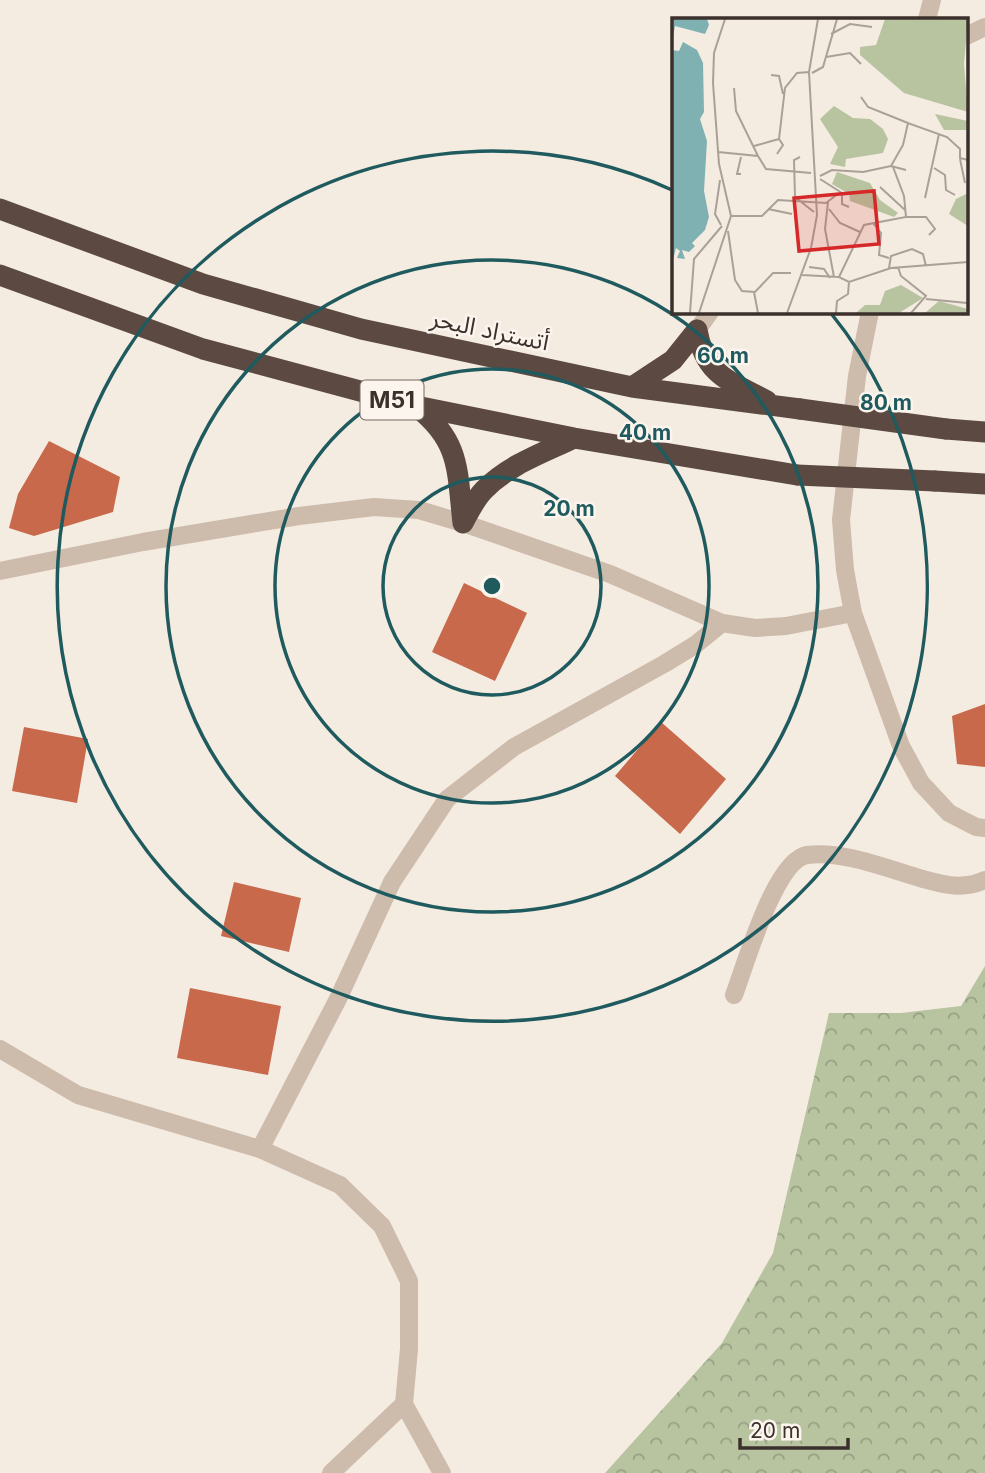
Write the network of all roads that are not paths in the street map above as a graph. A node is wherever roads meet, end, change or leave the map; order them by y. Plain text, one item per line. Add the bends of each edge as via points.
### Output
1 (932, 0) edge
2 (927, 18) edge
3 (985, 27) edge
4 (968, 35) edge
5 (0, 209) edge
6 (0, 275) edge
7 (709, 313) edge
8 (870, 313) edge
9 (697, 330) junction
10 (632, 387) junction
11 (416, 406) junction
12 (777, 406) junction
13 (985, 432) edge
14 (574, 438) junction
15 (985, 484) edge
16 (463, 523) junction
17 (0, 571) edge
18 (853, 614) junction
19 (722, 623) junction
20 (985, 828) edge
21 (985, 880) edge
22 (734, 995) dead end
23 (0, 1049) edge
24 (260, 1149) junction
25 (404, 1404) junction
26 (331, 1473) edge
27 (442, 1473) edge

1 - 2 street
3 - 4 street
5 - 10 highway, أتستراد البحر via 202,284 348,325
6 - 11 highway, M51 via 203,349
7 - 9 street
8 - 18 street via 857,376 841,520
9 - 10 highway via 673,360
9 - 12 highway via 706,361 718,374
10 - 12 highway, أتستراد البحر
11 - 14 highway, M51
11 - 16 highway via 437,423 447,439 456,463
12 - 13 highway, أتستراد البحر, bridge
14 - 15 highway, M51, bridge via 797,475
14 - 16 highway via 499,477 482,492
16 - 17 street via 419,510 374,507 143,542
16 - 19 street via 610,574
18 - 19 street via 786,626
18 - 20 street via 901,746 922,783 948,813
19 - 24 street via 664,664 514,747 447,799 392,882
21 - 22 street via 952,887 835,855 804,855 773,889
23 - 24 street via 78,1095
24 - 25 street via 340,1185 382,1226 410,1281
25 - 26 street
25 - 27 street

